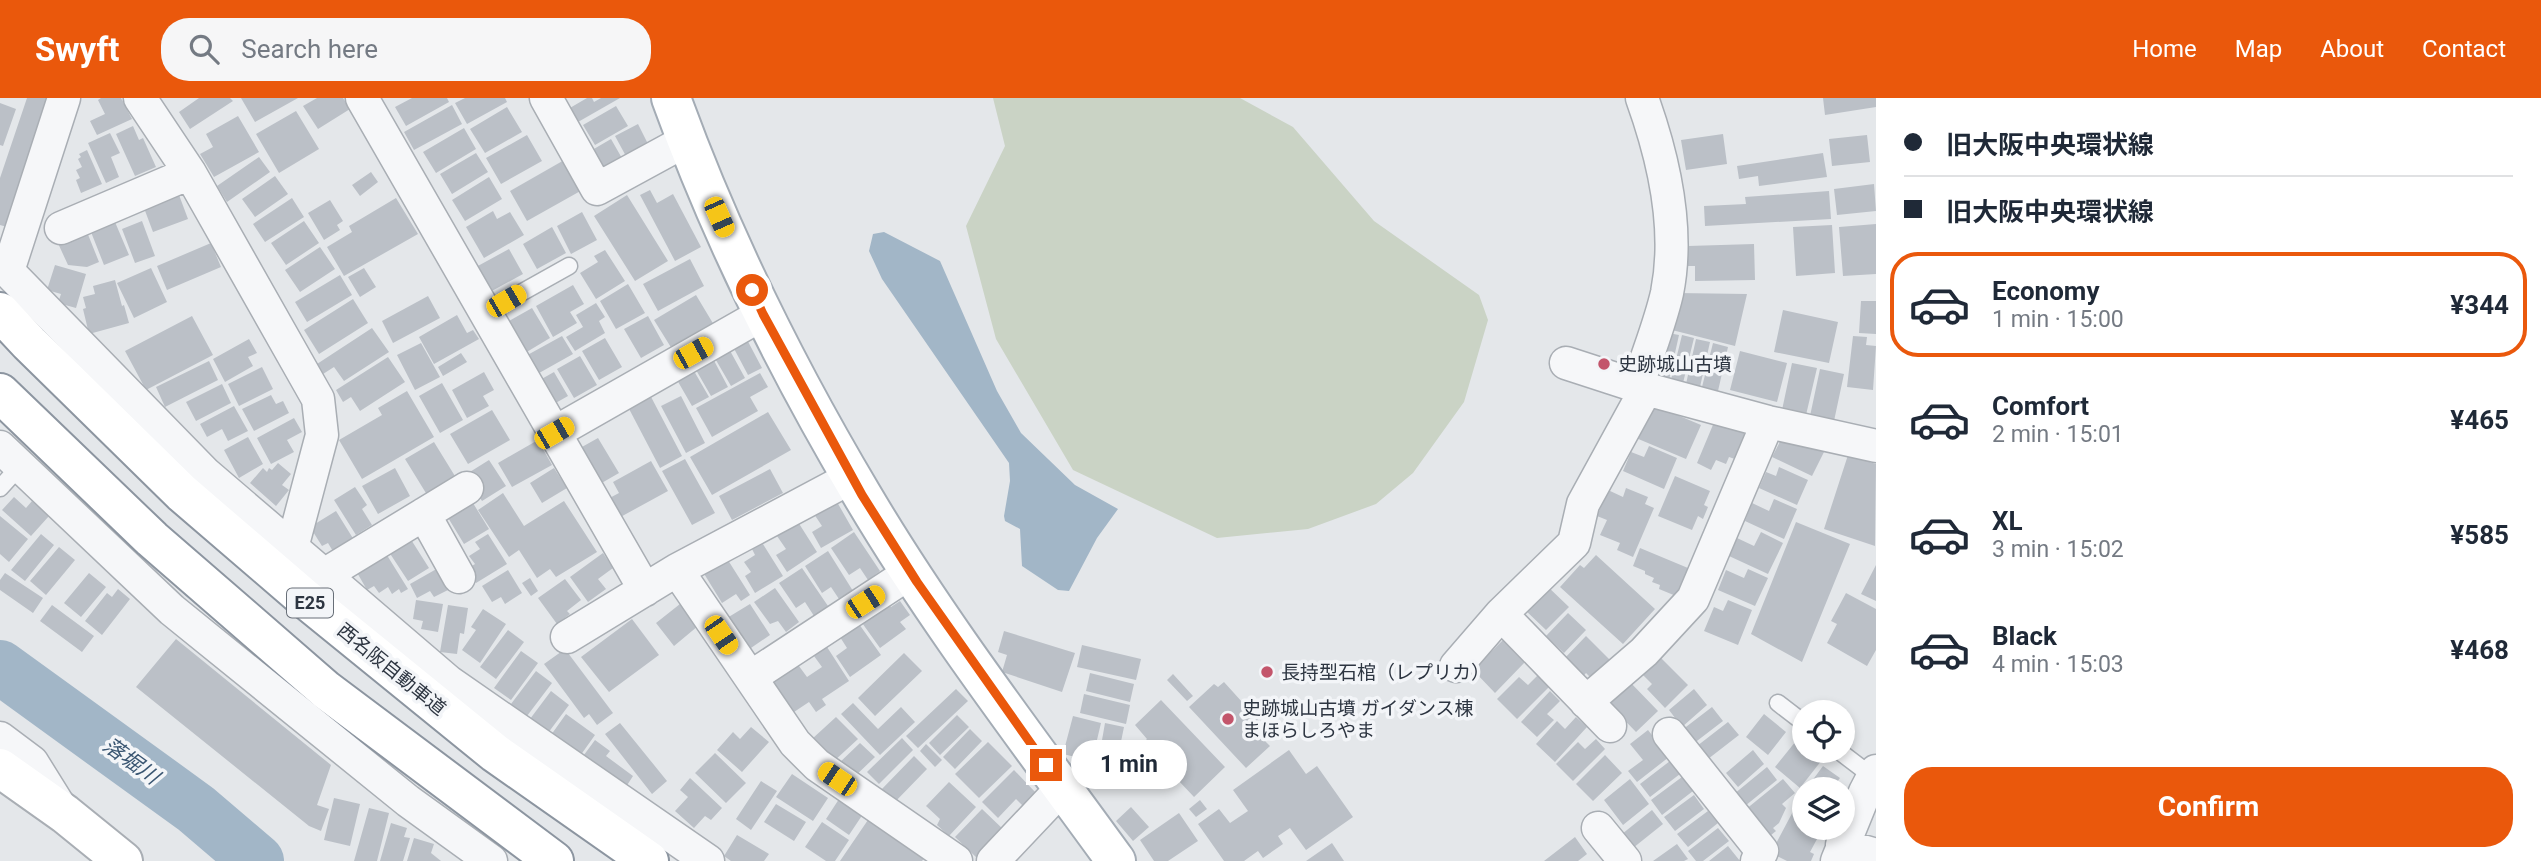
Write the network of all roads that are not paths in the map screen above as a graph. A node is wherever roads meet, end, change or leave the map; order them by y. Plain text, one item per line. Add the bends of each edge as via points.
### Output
1 (64, 98) edge
2 (140, 98) edge
3 (362, 98) edge
4 (546, 98) edge
5 (671, 98) edge
6 (1642, 98) edge
7 (687, 140) junction
8 (190, 173) junction
9 (61, 228) dead end
10 (569, 266) dead end
11 (4, 267) edge
12 (0, 312) edge
13 (485, 313) junction
14 (763, 314) junction
15 (1566, 363) dead end
16 (1642, 387) junction
17 (0, 393) edge
18 (1768, 422) junction
19 (554, 433) junction
20 (1876, 446) edge
21 (7, 467) edge
22 (852, 477) junction
23 (467, 488) dead end
24 (424, 514) junction
25 (292, 548) junction
26 (677, 570) junction
27 (911, 572) junction
28 (324, 575) junction
29 (459, 577) dead end
30 (645, 590) junction
31 (1501, 614) junction
32 (567, 637) dead end
33 (1456, 666) dead end
34 (751, 677) junction
35 (1586, 702) junction
36 (1778, 703) dead end
37 (1792, 714) edge
38 (1609, 726) dead end
39 (1669, 734) dead end
40 (0, 738) edge
41 (1855, 762) edge
42 (0, 768) edge
43 (1874, 774) edge
44 (1063, 787) junction
45 (65, 814) junction
46 (1598, 828) dead end
47 (1839, 853) edge
48 (1876, 855) edge
49 (123, 861) edge
50 (491, 861) edge
51 (554, 861) edge
52 (649, 861) edge
53 (708, 861) edge
54 (956, 861) edge
55 (993, 861) edge
56 (1116, 861) edge
57 (1625, 861) edge
58 (1757, 861) edge

1 - 11 street
2 - 8 street
3 - 13 street
4 - 7 street via 597,189
5 - 7 main road
6 - 16 street via 1666,184 1672,240 1667,293
7 - 14 main road
8 - 9 street
8 - 25 street via 318,399 322,435
10 - 13 lane
11 - 25 street via 205,474
12 - 52 main road, 西名阪自動車道 / E25 via 182,494 303,597 495,753
13 - 19 street
14 - 19 street
14 - 22 main road
15 - 16 street
16 - 18 street
16 - 31 street via 1583,504 1574,542
17 - 51 main road via 152,539 326,691
18 - 20 street
18 - 35 street via 1693,599 1644,652
19 - 30 street
21 - 50 street via 172,610 408,801
22 - 26 street
22 - 27 main road
23 - 24 street
24 - 28 street
24 - 29 street
25 - 28 street
26 - 30 street
26 - 34 street
27 - 34 street
27 - 44 main road
28 - 53 street via 449,682
30 - 32 street
31 - 33 street
31 - 35 street
34 - 54 street via 795,743 817,765
35 - 38 street
36 - 37 lane
39 - 58 street via 1762,851
40 - 45 street via 32,762
41 - 43 lane
42 - 45 main road
43 - 47 street
44 - 55 street
44 - 56 main road
45 - 49 main road
46 - 57 street
47 - 48 street

